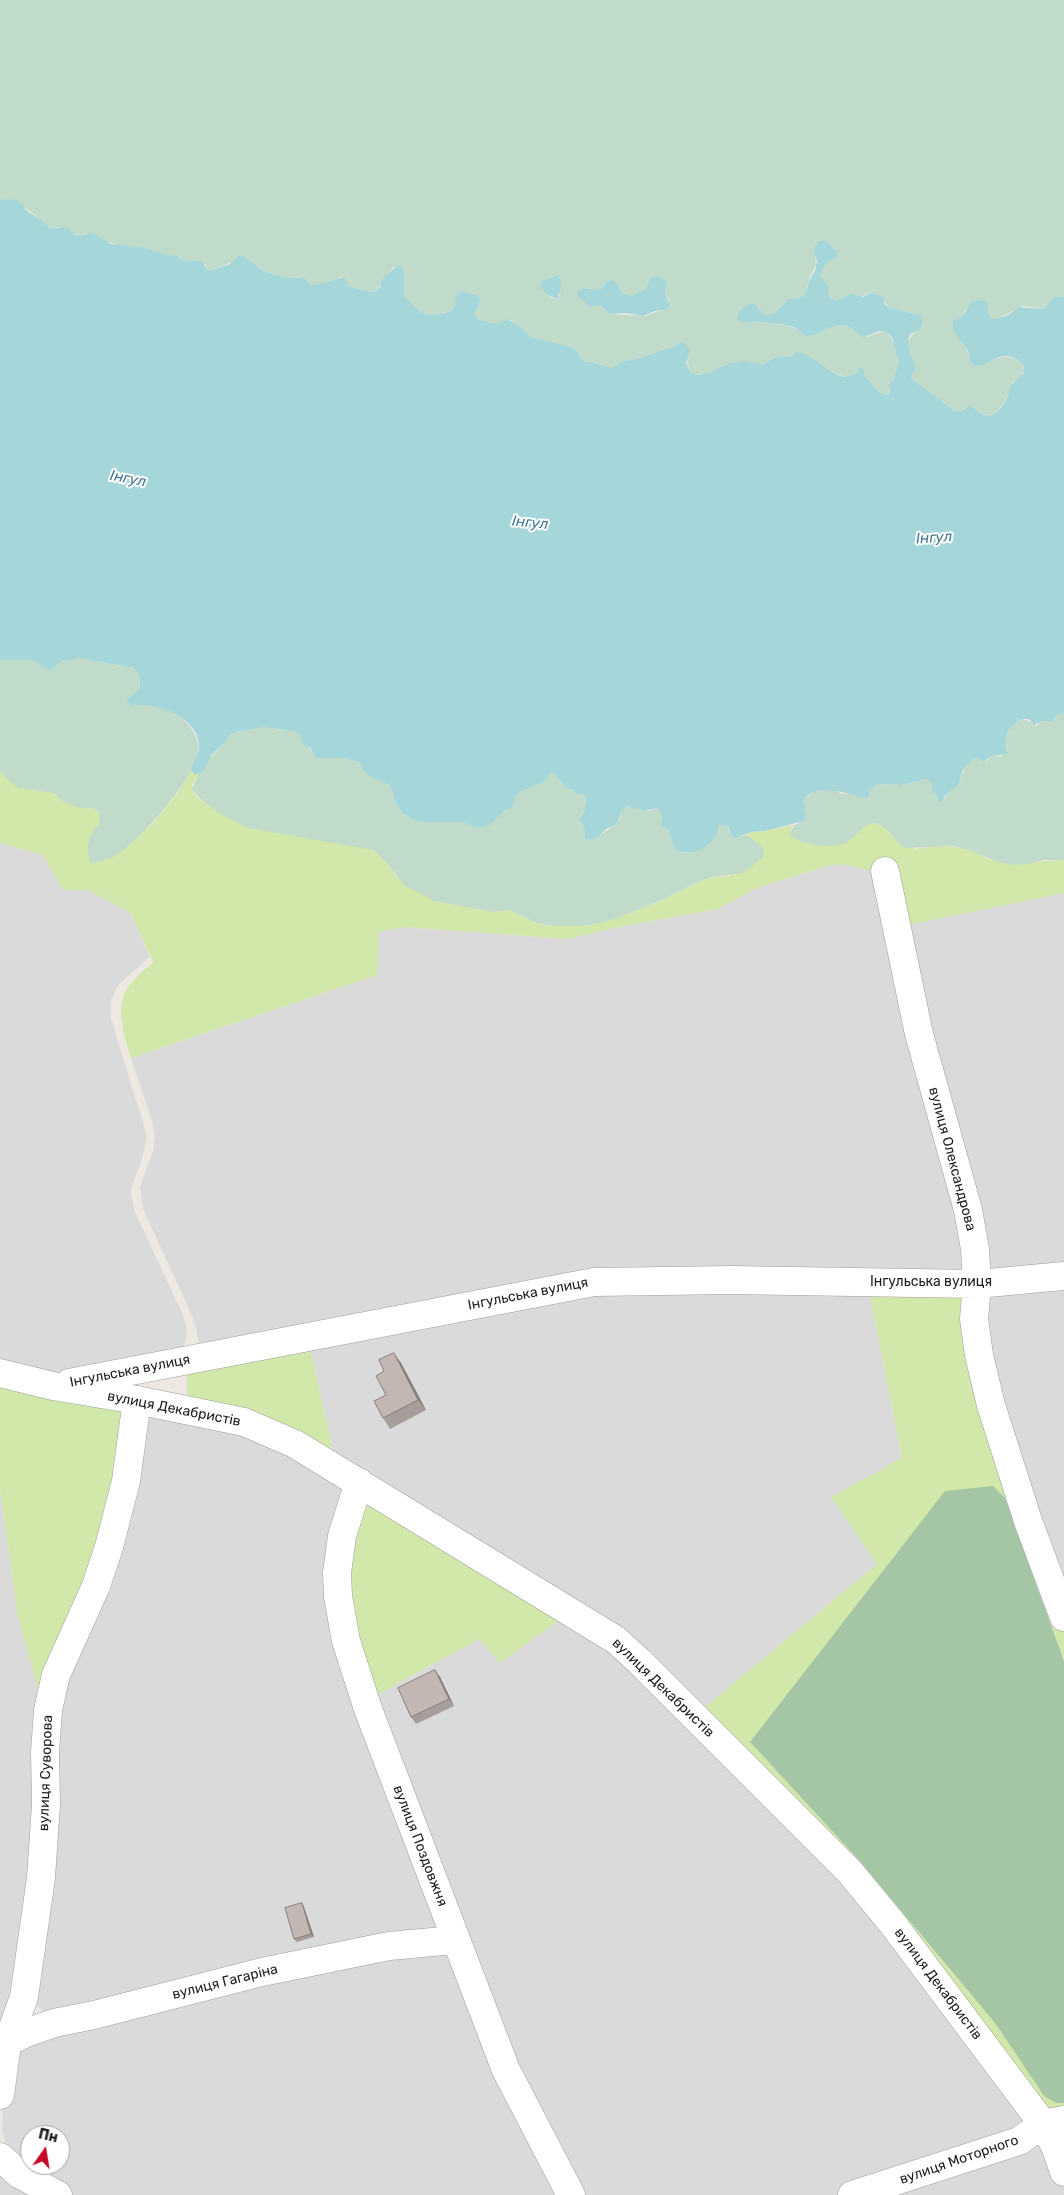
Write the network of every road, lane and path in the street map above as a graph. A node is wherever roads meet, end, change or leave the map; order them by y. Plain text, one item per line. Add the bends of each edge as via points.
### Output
1 (885, 871) dead end
2 (1064, 1276) edge
3 (977, 1284) junction
4 (0, 1373) edge
5 (53, 1386) junction
6 (137, 1400) junction
7 (359, 1482) junction
8 (1064, 1617) edge
9 (455, 1940) junction
10 (3, 2045) edge
11 (0, 2095) edge
12 (1054, 2122) edge
13 (0, 2156) edge
14 (1064, 2172) edge
15 (58, 2195) edge
16 (571, 2195) edge
17 (852, 2195) edge

1 - 3 street, вулиця Олександрова via 919,1034 968,1210
2 - 3 street, Інгульська вулиця
3 - 5 street, Інгульська вулиця via 730,1280 594,1282
3 - 8 street, вулиця Олександрова via 974,1320 991,1405 1028,1521
4 - 5 street, Інгульська вулиця
5 - 6 street, вулиця Декабристів
6 - 7 street, вулиця Декабристів via 244,1422 295,1444
6 - 10 street, вулиця Суворова via 126,1481 109,1547 96,1586 56,1675 48,1710 41,1878 24,1997 17,2020
7 - 9 street, вулиця Поздовжня via 342,1536 337,1573 346,1641 368,1709
7 - 12 street, вулиця Декабристів via 616,1640 640,1662 850,1872
9 - 10 street, вулиця Гагаріна via 389,1946 262,1972 54,2023
9 - 16 street, вулиця Поздовжня via 506,2070
10 - 11 street, вулиця Суворова
12 - 14 street, вулиця Декабристів via 1055,2146
12 - 17 street, вулиця Моторного via 1019,2141
13 - 15 street via 19,2174

